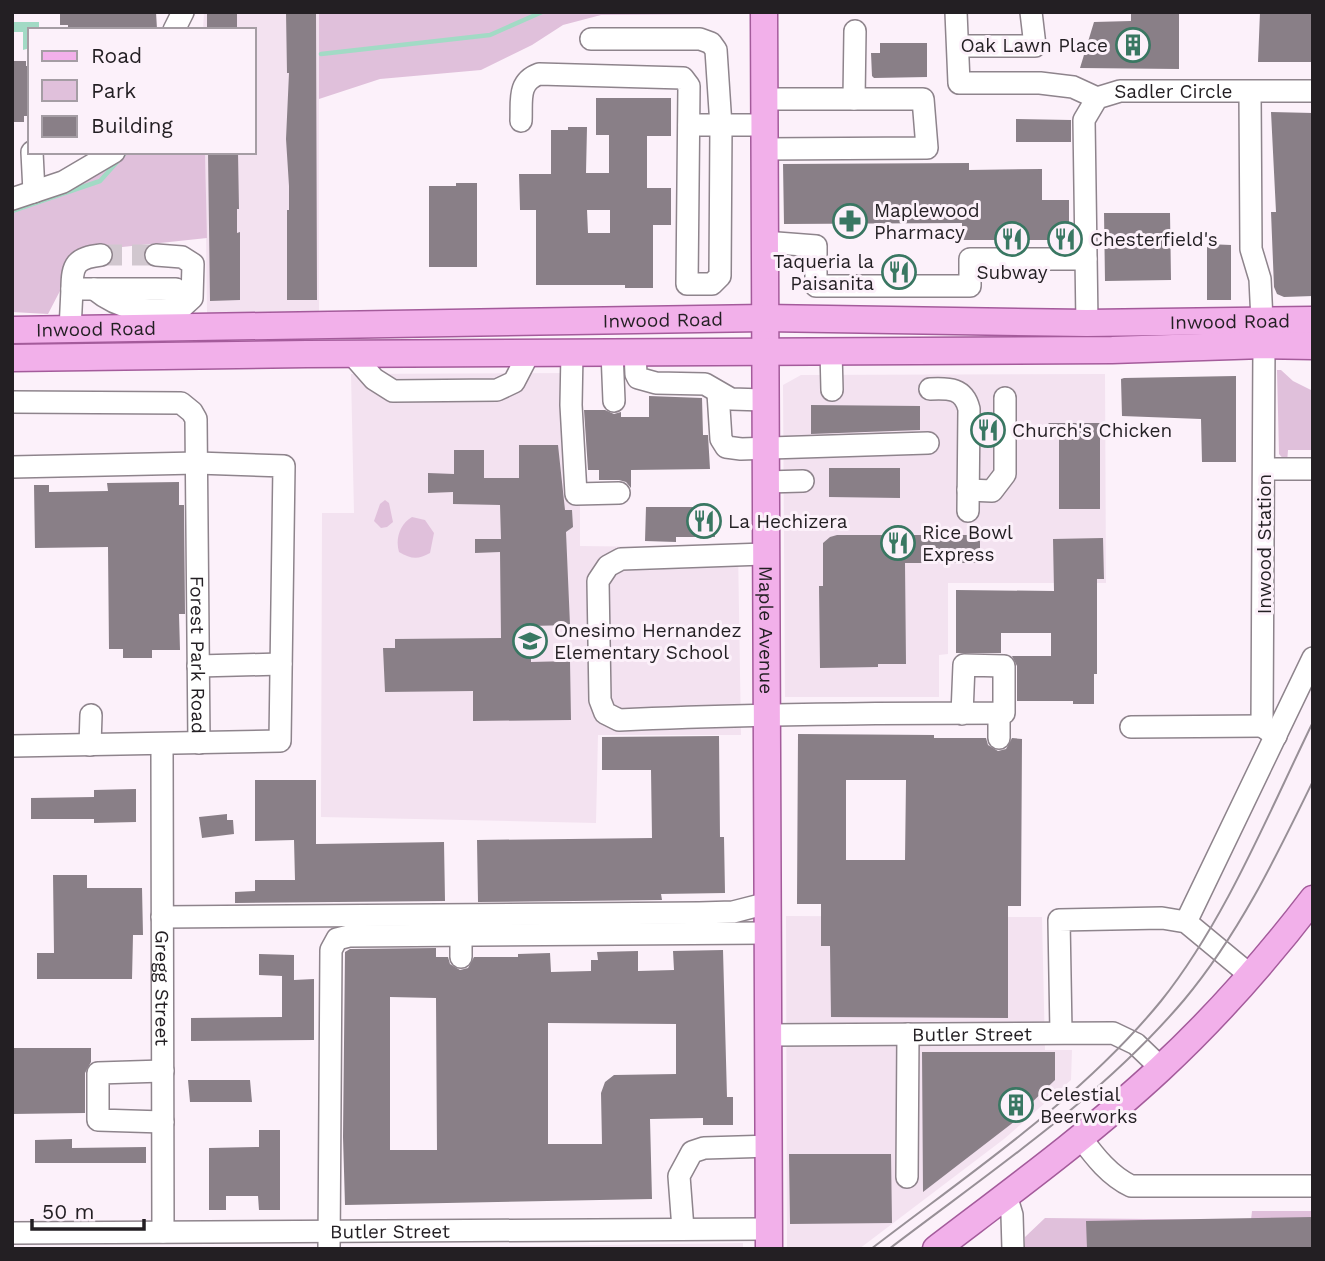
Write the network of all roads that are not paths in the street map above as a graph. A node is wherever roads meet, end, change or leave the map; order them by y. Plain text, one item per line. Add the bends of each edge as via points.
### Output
1 (183, 12) edge
2 (764, 12) edge
3 (956, 12) edge
4 (1031, 12) edge
5 (175, 28) edge
6 (855, 31) dead end
7 (591, 39) dead end
8 (958, 46) junction
9 (1035, 46) junction
10 (1040, 83) junction
11 (1313, 91) edge
12 (1250, 93) junction
13 (1097, 98) junction
14 (764, 99) junction
15 (854, 99) junction
16 (521, 121) dead end
17 (689, 125) junction
18 (720, 125) junction
19 (764, 137) junction
20 (31, 154) edge
21 (111, 154) edge
22 (34, 192) junction
23 (12, 199) edge
24 (764, 242) junction
25 (101, 255) tunnel mouth
26 (156, 255) tunnel mouth
27 (1086, 260) junction
28 (687, 284) junction
29 (927, 287) junction
30 (72, 289) junction
31 (94, 289) junction
32 (176, 289) dead end
33 (765, 318) junction
34 (677, 319) junction
35 (929, 320) junction
36 (1313, 320) edge
37 (584, 322) junction
38 (1087, 323) junction
39 (307, 327) junction
40 (12, 330) edge
41 (70, 330) junction
42 (1263, 333) junction
43 (1313, 346) edge
44 (1088, 350) junction
45 (831, 351) junction
46 (931, 351) junction
47 (624, 352) junction
48 (673, 352) junction
49 (764, 352) junction
50 (529, 353) junction
51 (572, 353) junction
52 (307, 354) junction
53 (352, 354) junction
54 (12, 358) edge
55 (676, 383) junction
56 (930, 388) dead end
57 (832, 390) dead end
58 (718, 393) junction
59 (1005, 398) dead end
60 (765, 400) junction
61 (614, 401) dead end
62 (12, 402) edge
63 (928, 443) dead end
64 (765, 447) junction
65 (197, 463) junction
66 (12, 467) edge
67 (1265, 469) junction
68 (1313, 469) edge
69 (803, 481) dead end
70 (766, 482) junction
71 (619, 493) dead end
72 (767, 554) junction
73 (1313, 658) edge
74 (281, 664) junction
75 (198, 666) junction
76 (999, 713) junction
77 (768, 714) junction
78 (962, 714) junction
79 (91, 715) dead end
80 (1131, 727) dead end
81 (1269, 731) junction
82 (999, 738) dead end
83 (199, 743) junction
84 (90, 745) junction
85 (162, 745) junction
86 (12, 746) edge
87 (1313, 898) edge
88 (768, 903) junction
89 (162, 917) junction
90 (1186, 922) junction
91 (768, 933) junction
92 (461, 935) junction
93 (461, 957) dead end
94 (1250, 975) junction
95 (1061, 1032) junction
96 (908, 1034) junction
97 (769, 1035) junction
98 (1161, 1068) junction
99 (163, 1071) junction
100 (163, 1122) junction
101 (1081, 1138) junction
102 (769, 1146) junction
103 (907, 1177) dead end
104 (1313, 1186) edge
105 (1006, 1195) junction
106 (683, 1229) junction
107 (163, 1232) junction
108 (12, 1233) edge
109 (769, 1239) edge
110 (300, 1240) edge
111 (329, 1240) edge
112 (409, 1240) edge
113 (92, 1241) edge
114 (936, 1249) edge
115 (1013, 1249) edge

1 - 5 street
2 - 14 main road, Maple Avenue
3 - 8 street
4 - 9 street
6 - 15 street
7 - 18 street via 700,39 711,43 716,50
8 - 9 street
8 - 10 street via 959,83
9 - 10 street
10 - 13 street via 1073,86
11 - 12 street, Sadler Circle
12 - 13 street, Sadler Circle via 1119,91
12 - 42 street, Inwood Station via 1251,249 1260,279
13 - 27 street, Sadler Circle via 1084,120
14 - 15 street
14 - 19 main road, Maple Avenue
15 - 19 street via 923,99 926,148
16 - 17 street via 522,86 529,78 539,74 596,75 684,78 689,86
17 - 18 street
17 - 28 street
18 - 19 street
18 - 28 street via 720,276 712,284
19 - 24 main road, Maple Avenue
20 - 22 street
21 - 22 street via 63,182
22 - 23 street
24 - 29 street via 816,246 816,286
24 - 33 main road, Maple Avenue
25 - 30 street via 81,259 75,266
26 - 31 street via 182,257 193,264 192,298 180,309 120,307
27 - 29 street via 970,259 970,286
27 - 38 street, Sadler Circle
28 - 34 street
29 - 35 street
30 - 31 street
30 - 41 street
31 - 32 street
33 - 34 main road, Inwood Road
33 - 35 main road, Inwood Road
33 - 49 main road, Maple Avenue
34 - 37 main road, Inwood Road
35 - 38 main road, Inwood Road
35 - 46 main road
36 - 42 main road, Inwood Road
37 - 39 main road, Inwood Road
37 - 51 main road
38 - 42 main road, Inwood Road
38 - 44 main road
39 - 41 main road, Inwood Road
39 - 52 main road
40 - 41 main road, Inwood Road
42 - 43 main road, Inwood Road
42 - 44 main road, Inwood Road
42 - 67 street, Inwood Station
44 - 46 main road, Inwood Road
45 - 46 main road, Inwood Road
45 - 49 main road, Inwood Road
45 - 57 street
47 - 48 main road, Inwood Road
47 - 51 main road, Inwood Road
47 - 55 street via 635,365 638,378
47 - 61 street
48 - 49 main road, Inwood Road
48 - 55 street
49 - 60 main road, Maple Avenue
50 - 51 main road, Inwood Road
50 - 53 main road, Inwood Road
50 - 53 street via 514,382 497,390 393,391 374,379
51 - 71 street via 576,494
52 - 53 main road, Inwood Road
52 - 54 main road, Inwood Road
55 - 58 street via 705,384
56 - 59 street via 952,388 967,402 968,501 992,491 1006,474
58 - 60 street via 731,399
58 - 64 street via 723,444 741,449
60 - 64 main road, Maple Avenue
62 - 65 street, Forest Park Road via 181,403 196,419
63 - 64 street
64 - 70 main road, Maple Avenue
65 - 66 street
65 - 74 street via 284,467
65 - 75 street, Forest Park Road
67 - 68 street
67 - 81 street, Inwood Station
69 - 70 street
70 - 72 main road, Maple Avenue
72 - 77 main road, Maple Avenue
72 - 77 street via 621,559 608,566 598,582 600,700 605,713 619,720
73 - 81 street
74 - 75 street
74 - 83 street via 280,741
75 - 83 street, Forest Park Road
76 - 78 street
76 - 78 street via 1004,713 1004,666 964,665
76 - 82 street
77 - 78 street
77 - 88 main road, Maple Avenue
79 - 84 street
80 - 81 street
81 - 90 street
83 - 85 street, Forest Park Road
84 - 85 street, Forest Park Road
84 - 86 street, Forest Park Road
85 - 89 street, Gregg Street
87 - 94 main road
88 - 89 street via 733,912
88 - 91 main road, Maple Avenue
89 - 99 street, Gregg Street
90 - 94 street
90 - 95 street via 1163,918 1059,920
91 - 92 street
91 - 97 main road, Maple Avenue
92 - 93 street
92 - 111 street via 349,936 337,939 331,950
94 - 98 main road
95 - 96 street, Butler Street
95 - 98 street, Butler Street via 1112,1033 1136,1044
96 - 97 street, Butler Street
96 - 103 street
97 - 102 main road, Maple Avenue
98 - 101 main road
99 - 100 street, Gregg Street
99 - 100 street via 98,1073 98,1120
100 - 107 street, Gregg Street
101 - 104 street via 1119,1180 1132,1186
101 - 105 main road
102 - 106 street via 704,1147 692,1152 679,1176
102 - 109 main road, Maple Avenue
105 - 114 main road
105 - 115 street
106 - 109 street, Butler Street
106 - 112 street, Butler Street
107 - 110 street, Butler Street
107 - 113 street, Butler Street
108 - 113 street, Butler Street
110 - 111 street, Butler Street
111 - 112 street, Butler Street

